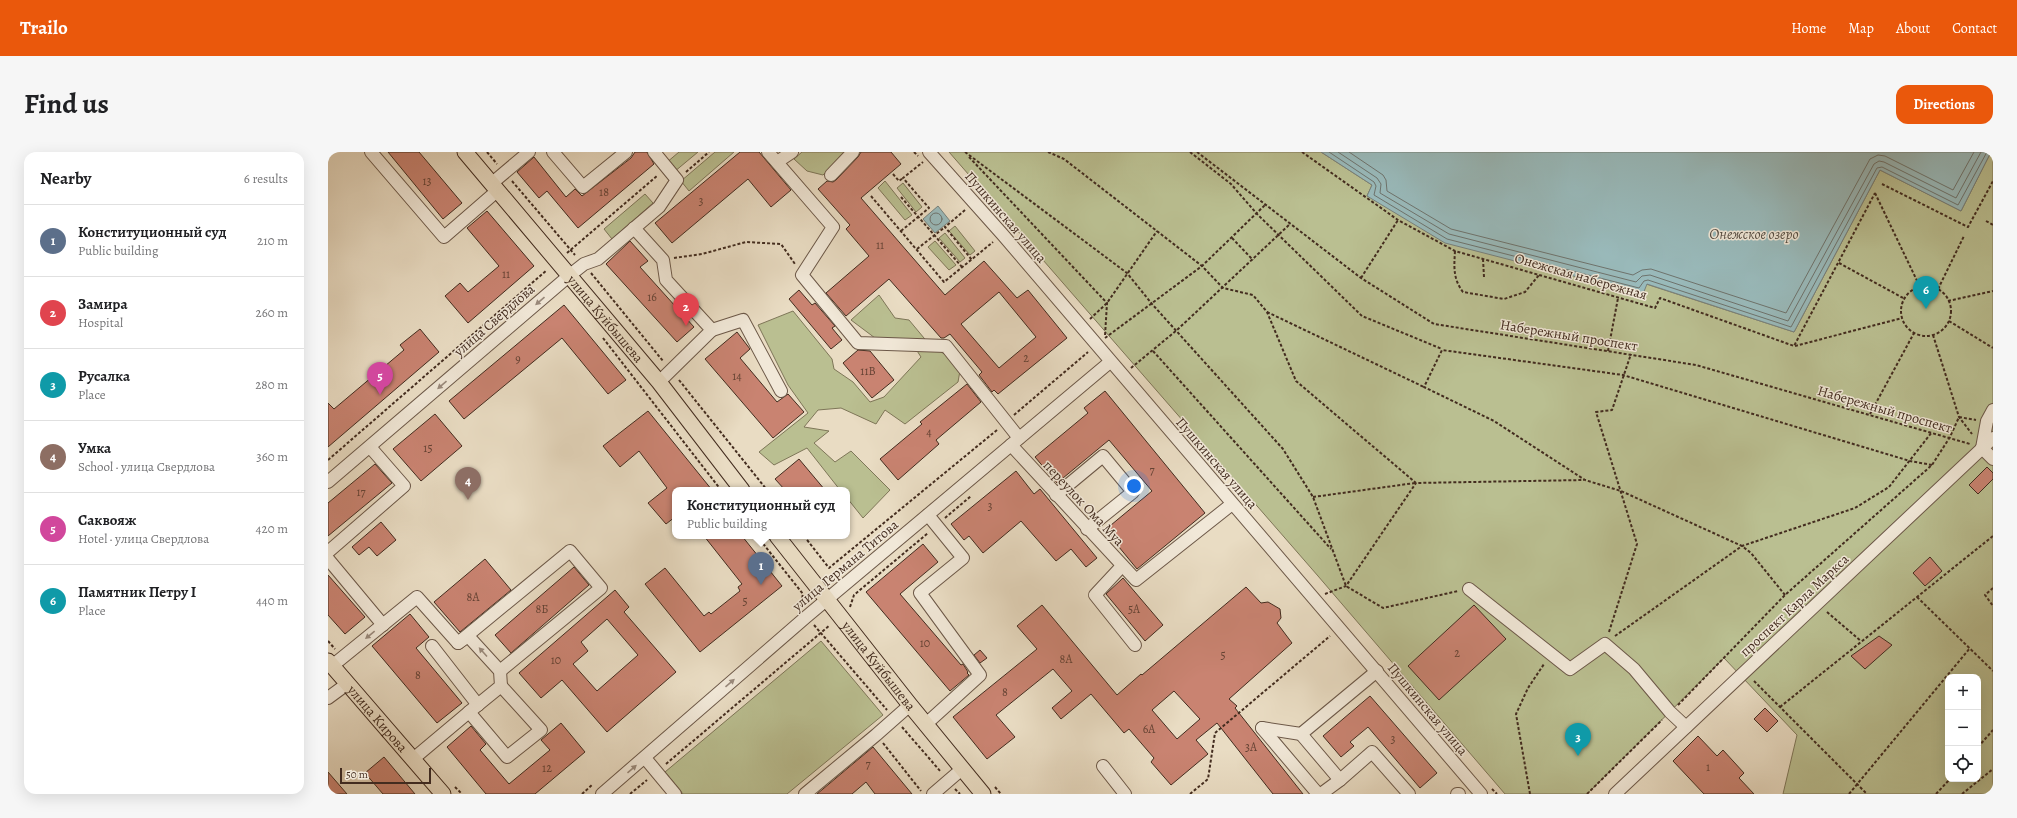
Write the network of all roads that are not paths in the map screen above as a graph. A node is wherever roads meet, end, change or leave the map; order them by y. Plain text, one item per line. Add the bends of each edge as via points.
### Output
1 (371, 152) edge
2 (465, 152) edge
3 (529, 152) edge
4 (554, 152) edge
5 (626, 152) edge
6 (654, 152) edge
7 (768, 152) edge
8 (792, 152) edge
9 (853, 152) edge
10 (930, 154) edge
11 (776, 162) junction
12 (830, 175) dead end
13 (494, 187) junction
14 (634, 228) junction
15 (570, 275) junction
16 (712, 330) junction
17 (1110, 362) junction
18 (658, 382) junction
19 (781, 391) dead end
20 (1993, 410) edge
21 (1993, 438) edge
22 (1015, 442) junction
23 (370, 447) junction
24 (1982, 448) junction
25 (1993, 459) edge
26 (328, 482) edge
27 (740, 487) edge
28 (1056, 495) junction
29 (1232, 504) junction
30 (928, 515) junction
31 (1087, 529) junction
32 (779, 539) edge
33 (328, 552) edge
34 (328, 560) edge
35 (1122, 566) junction
36 (1469, 589) road end
37 (827, 600) junction
38 (383, 625) junction
39 (468, 636) junction
40 (1135, 645) dead end
41 (432, 646) dead end
42 (330, 664) edge
43 (500, 671) junction
44 (1377, 671) junction
45 (347, 684) junction
46 (500, 686) junction
47 (328, 698) edge
48 (910, 705) junction
49 (474, 708) junction
50 (926, 724) junction
51 (1686, 727) junction
52 (1301, 734) junction
53 (645, 758) junction
54 (413, 759) junction
55 (1103, 766) dead end
56 (962, 769) junction
57 (1340, 780) junction
58 (1478, 793) edge
59 (443, 794) edge
60 (602, 794) edge
61 (675, 794) edge
62 (805, 794) edge
63 (933, 794) edge
64 (983, 794) edge
65 (1125, 794) edge
66 (1318, 794) edge
67 (1321, 794) edge
68 (1409, 794) edge
69 (1615, 794) edge

1 - 13 street via 444,237
2 - 13 main road, улица Куйбышева
3 - 13 street via 504,172
4 - 5 street via 583,187
6 - 14 street, улица Свердлова via 677,180 659,207
7 - 11 street
8 - 11 street
9 - 12 street
10 - 17 street, Пушкинская улица
11 - 22 street, переулок Ома Муа via 833,227 802,275 858,343 946,346
13 - 15 main road, улица Куйбышева
14 - 15 street, улица Свердлова via 598,259 584,264
14 - 16 street via 663,260 666,280
15 - 18 main road, улица Куйбышева
15 -> 23 street, улица Свердлова
16 - 18 street
16 - 19 street via 743,320
17 - 22 street, улица Германа Титова
17 - 29 street, Пушкинская улица
18 - 27 main road, улица Куйбышева
20 - 24 street via 1986,422
21 - 24 street, проспект Карла Маркса
22 - 28 street, переулок Ома Муа
22 - 30 street, улица Германа Титова
23 - 26 street, улица Свердлова
23 - 33 street via 404,486
24 - 25 street
24 - 51 street, проспект Карла Маркса
28 - 31 street, переулок Ома Муа
28 - 31 street via 1103,456 1133,492
29 - 35 street, переулок Ома Муа via 1136,580
29 - 44 street, Пушкинская улица
30 - 37 street, улица Германа Титова
30 - 50 street via 963,558 920,594 980,675
31 - 35 street, переулок Ома Муа
32 - 37 main road, улица Куйбышева
34 - 38 street
35 - 40 street via 1095,595
36 - 51 street via 1570,669 1605,644 1634,669
37 - 48 main road, улица Куйбышева
53 -> 37 street, улица Германа Титова
38 - 39 street via 417,597 458,643
38 -> 42 street
43 -> 39 street
39 - 43 street via 570,551 601,588
41 - 49 street
42 - 45 main road, улица Кирова
43 - 46 street
44 - 52 street
44 - 58 street, Пушкинская улица
45 - 47 street
45 - 54 main road, улица Кирова
46 - 49 street
46 - 49 street via 541,730 507,758
48 - 50 main road, улица Куйбышева
48 - 62 street
49 - 54 street
50 - 56 main road, улица Куйбышева
51 - 69 street, проспект Карла Маркса
52 - 57 street
52 - 66 street via 1262,728
60 -> 53 street, улица Германа Титова
53 - 61 street
54 - 59 main road, улица Кирова
55 - 65 street
56 - 63 street
56 - 64 main road, улица Куйбышева
57 - 67 street
57 - 68 street via 1372,752

